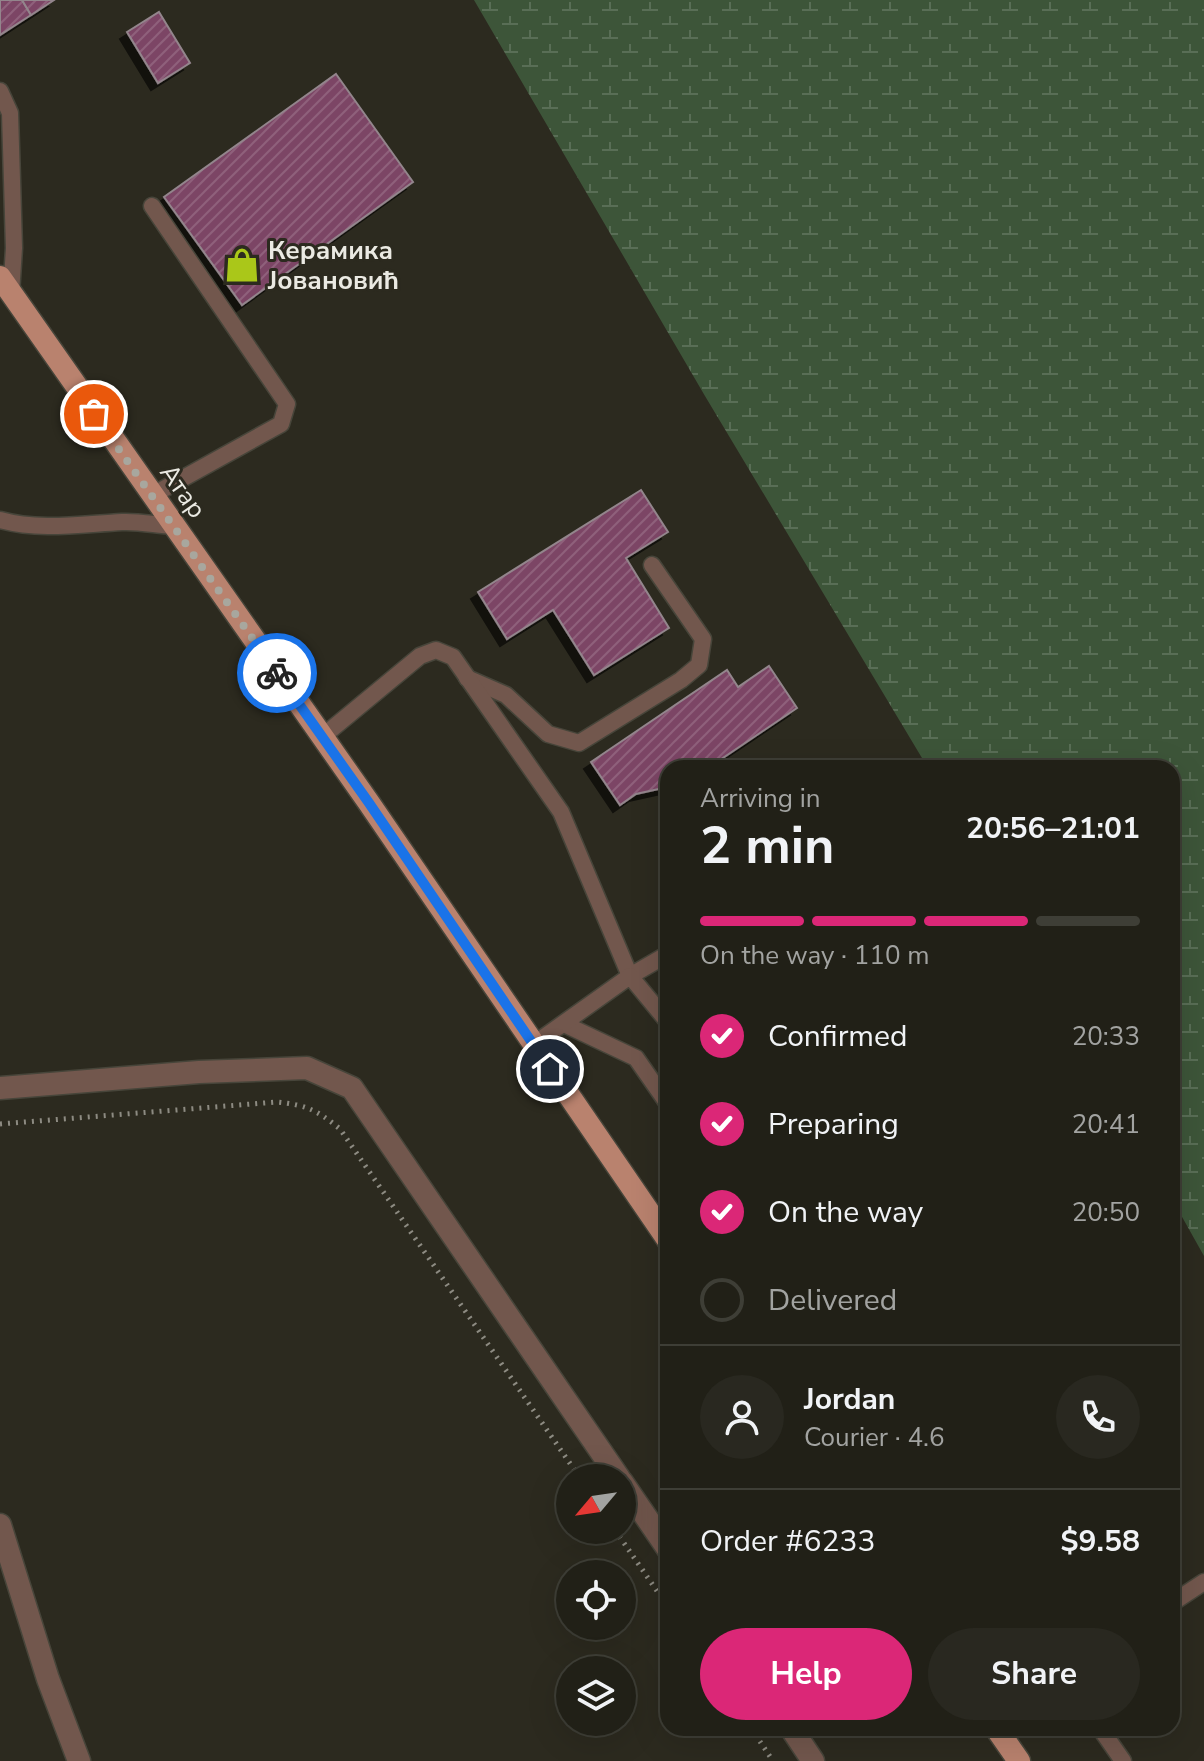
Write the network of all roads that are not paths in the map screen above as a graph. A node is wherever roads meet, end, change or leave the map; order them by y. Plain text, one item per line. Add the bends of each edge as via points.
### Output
1 (0, 91) edge
2 (152, 206) dead end
3 (6, 286) edge
4 (151, 496) junction
5 (1, 521) edge
6 (173, 526) junction
7 (652, 565) dead end
8 (466, 678) junction
9 (322, 737) junction
10 (660, 959) edge
11 (630, 976) junction
12 (660, 1012) edge
13 (564, 1024) junction
14 (533, 1045) junction
15 (0, 1088) edge
16 (660, 1092) edge
17 (660, 1228) edge
18 (610, 1464) edge
19 (636, 1502) edge
20 (0, 1525) edge
21 (660, 1537) edge
22 (1204, 1582) edge
23 (1180, 1598) edge
24 (796, 1736) edge
25 (1002, 1736) edge
26 (1106, 1736) edge
27 (79, 1761) edge
28 (813, 1761) edge
29 (1019, 1761) edge
30 (1123, 1761) edge

1 - 3 lane via 10,113 14,248
2 - 4 lane via 287,404 281,424
3 - 4 main road, Атар
4 - 6 main road, Атар
5 - 6 lane
6 - 9 main road, Атар
7 - 8 lane via 703,639 699,665 579,743 548,734 506,695
8 - 9 lane via 453,657 436,650 420,656
8 - 11 lane via 561,812
9 - 14 main road, Атар
10 - 11 lane
11 - 12 lane
11 - 13 lane
13 - 14 lane
13 - 16 lane via 636,1058
14 - 17 main road, Атар
15 - 18 street via 307,1068 352,1088
19 - 21 street
20 - 27 street
22 - 23 lane
24 - 28 street
25 - 29 main road
26 - 30 lane

